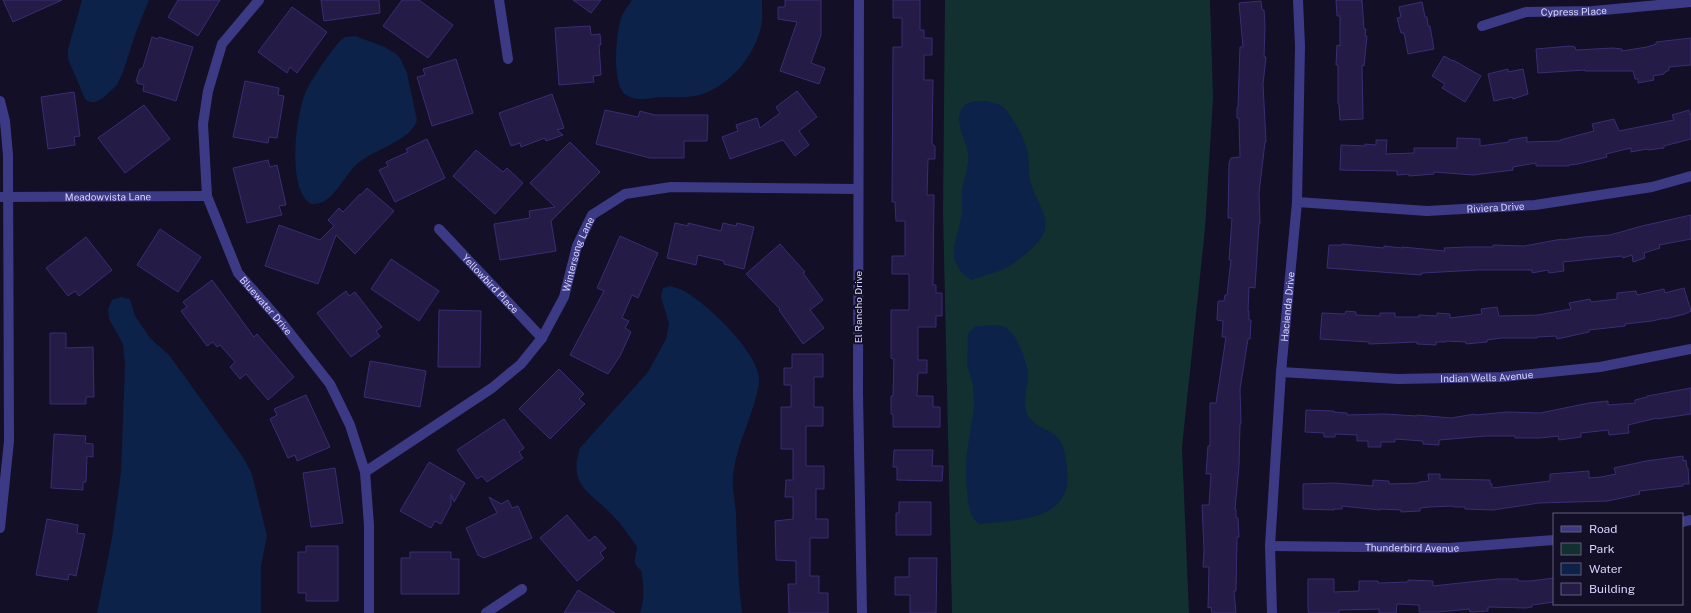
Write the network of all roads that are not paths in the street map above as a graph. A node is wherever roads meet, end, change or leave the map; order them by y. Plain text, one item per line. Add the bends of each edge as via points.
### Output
1 (259, 0) edge
2 (499, 0) edge
3 (859, 0) edge
4 (1298, 0) edge
5 (1691, 2) edge
6 (1482, 26) dead end
7 (508, 59) dead end
8 (0, 101) edge
9 (1691, 176) edge
10 (858, 190) junction
11 (207, 196) junction
12 (4, 197) edge
13 (1298, 202) junction
14 (439, 229) dead end
15 (4, 291) edge
16 (542, 338) junction
17 (1691, 349) edge
18 (4, 371) edge
19 (1281, 372) junction
20 (3, 466) edge
21 (365, 472) junction
22 (0, 528) edge
23 (1553, 540) edge
24 (1270, 546) junction
25 (522, 589) dead end
26 (369, 613) edge
27 (486, 613) edge
28 (862, 613) edge
29 (1272, 613) edge

1 - 11 street, Bluewater Drive via 222,44 208,91 203,124
2 - 7 street
3 - 10 street, El Rancho Drive
4 - 13 street, Hacienda Drive
5 - 6 street, Cypress Place via 1593,11 1526,12
8 - 12 street via 5,121 8,155
9 - 13 street, Riviera Drive via 1652,187 1535,205 1427,211
10 - 16 street, Wintersong Lane via 671,187 625,194 592,216 577,246 564,297
10 - 28 street, El Rancho Drive
11 - 12 street, Meadowvista Lane
11 - 21 street, Bluewater Drive via 238,274 282,323 330,384 350,425
12 - 15 street
13 - 19 street, Hacienda Drive
14 - 16 street, Yellowbird Place
15 - 18 street
16 - 21 street, Wintersong Lane via 521,364 492,388
17 - 19 street, Indian Wells Avenue via 1600,367 1502,377 1398,378
18 - 20 street via 9,441
19 - 24 street, Hacienda Drive
20 - 22 street
21 - 26 street, Bluewater Drive via 369,525
23 - 24 street, Thunderbird Avenue via 1449,548
24 - 29 street, Hacienda Drive
25 - 27 street

